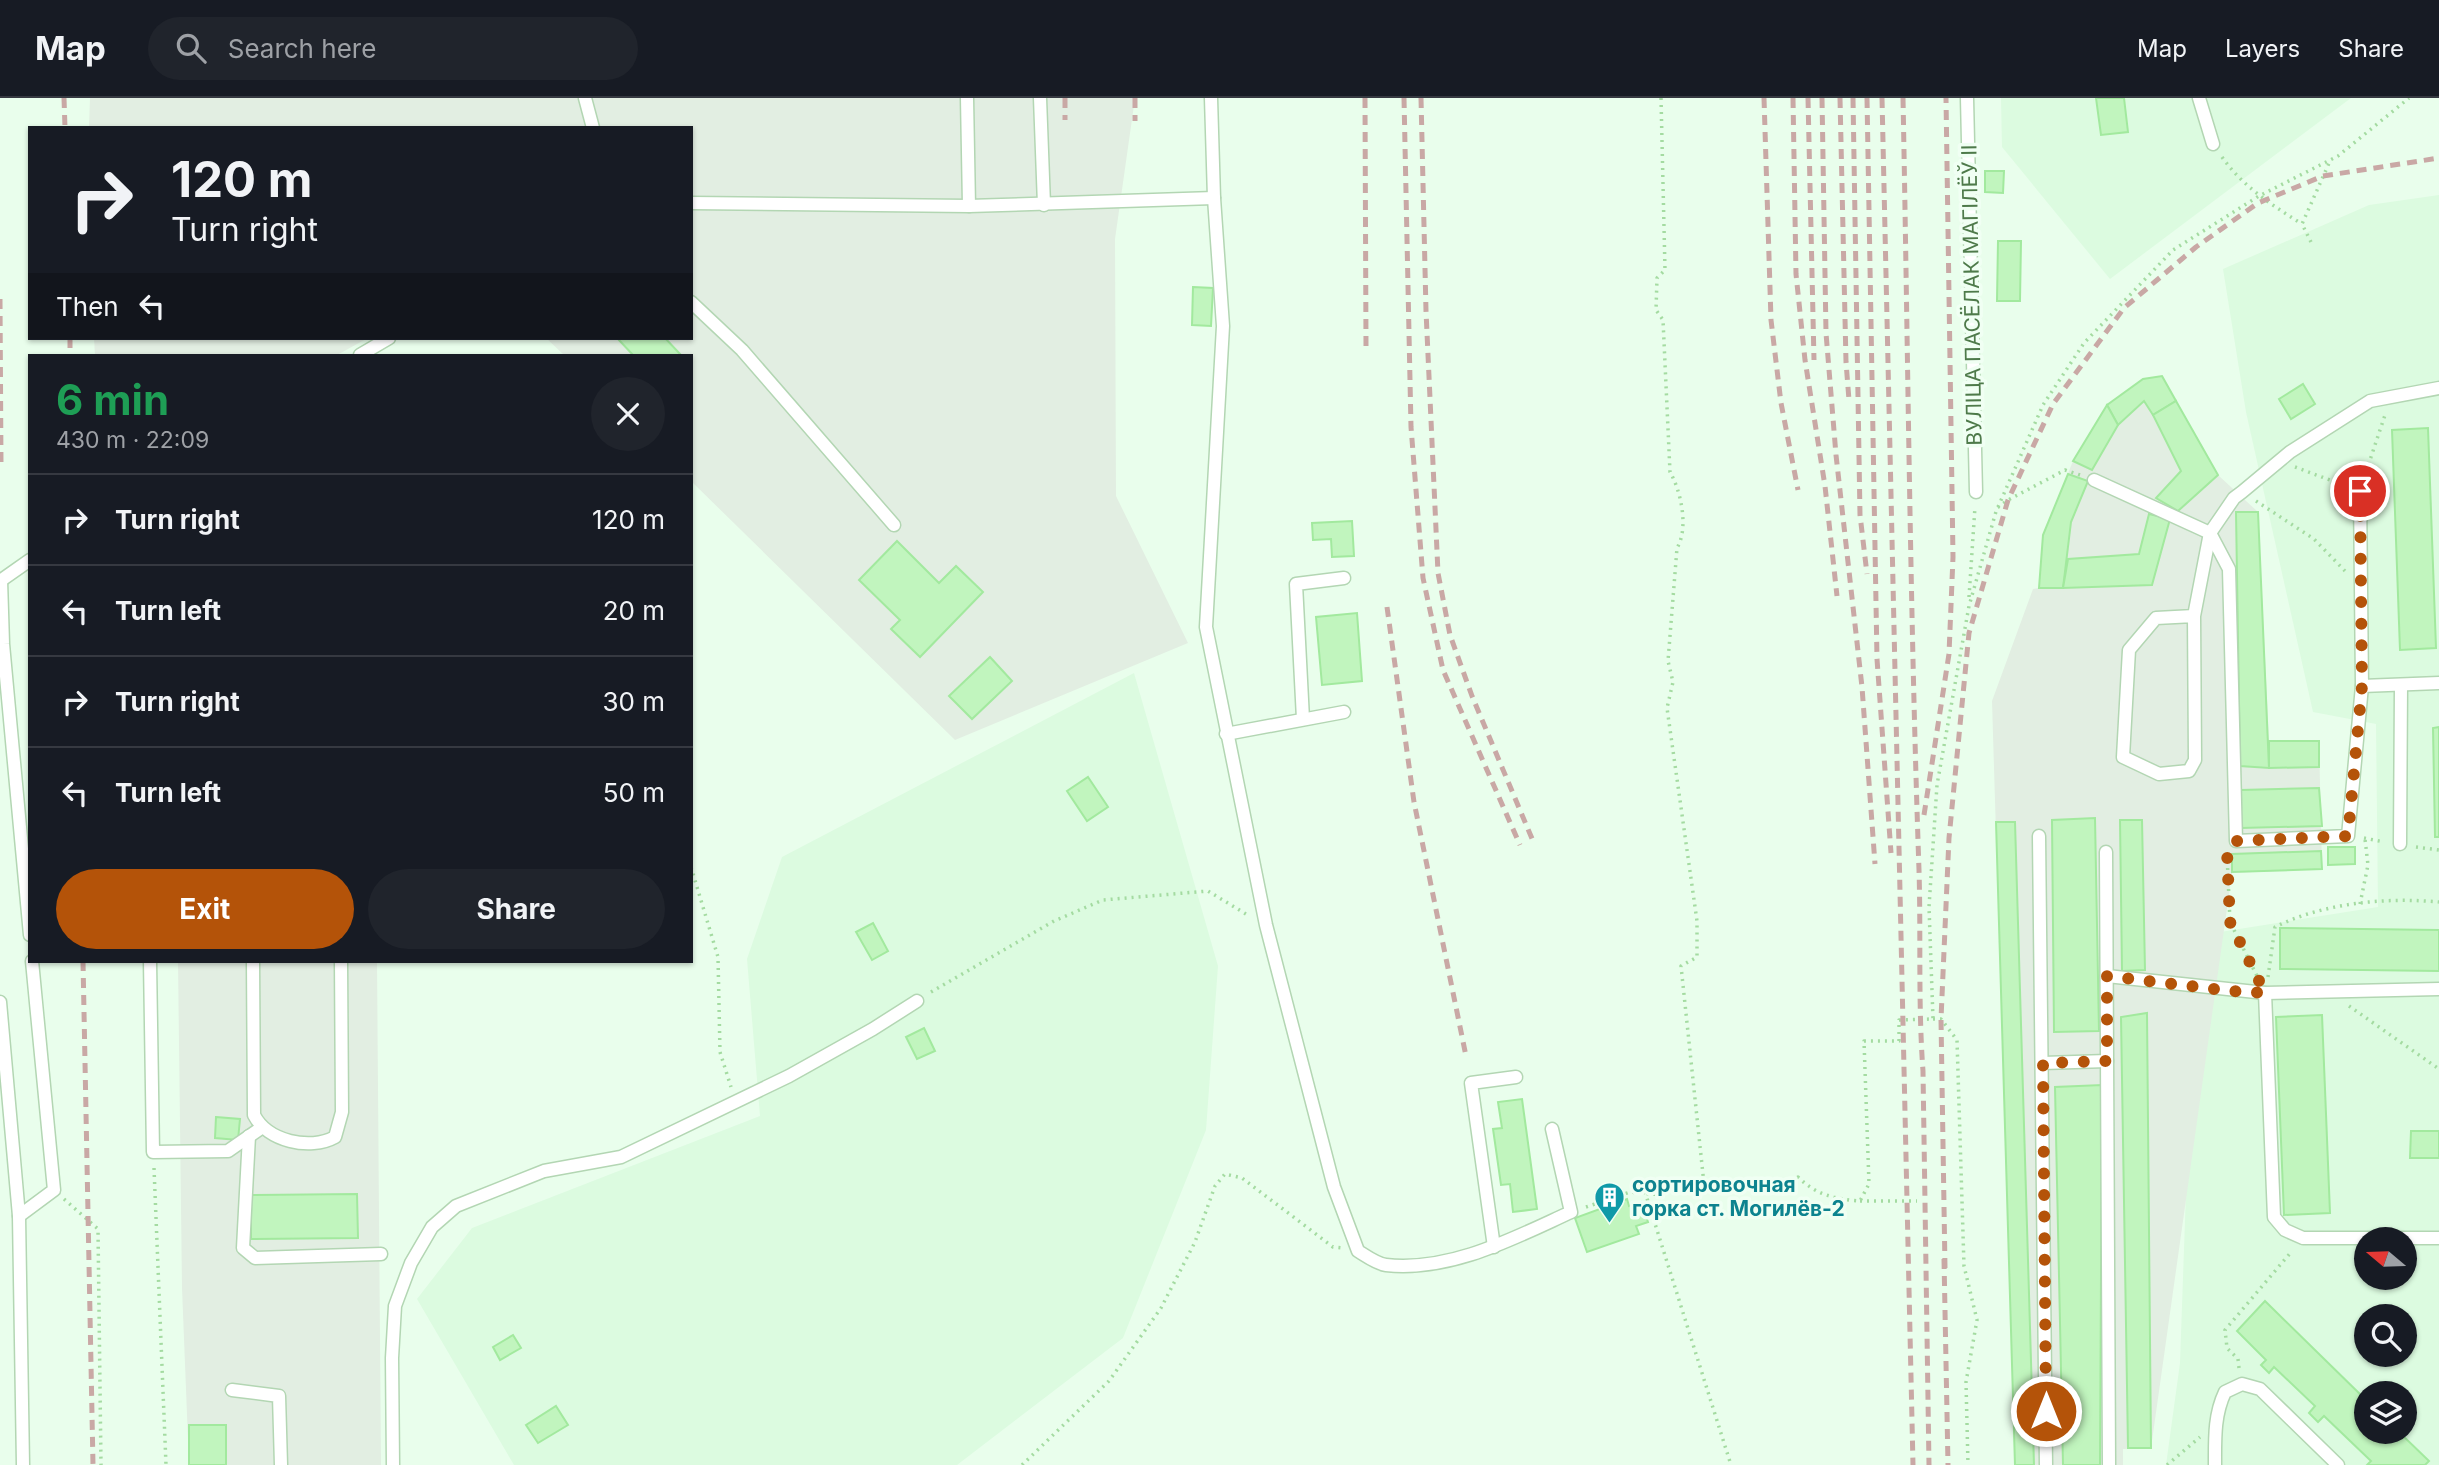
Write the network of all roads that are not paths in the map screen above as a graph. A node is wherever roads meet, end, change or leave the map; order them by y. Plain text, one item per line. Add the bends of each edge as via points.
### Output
1 (585, 98) edge
2 (967, 98) edge
3 (1040, 98) edge
4 (1211, 98) edge
5 (1967, 98) edge
6 (2199, 98) edge
7 (592, 126) edge
8 (2213, 144) road end
9 (1214, 198) junction
10 (693, 203) edge
11 (1044, 205) junction
12 (969, 206) junction
13 (693, 304) edge
14 (386, 340) edge
15 (362, 354) edge
16 (2439, 388) edge
17 (2094, 480) road end
18 (2360, 491) road end
19 (1976, 492) road end
20 (894, 525) dead end
21 (2210, 533) junction
22 (28, 561) edge
23 (1344, 578) dead end
24 (1, 580) edge
25 (2194, 616) junction
26 (2439, 683) edge
27 (2401, 685) junction
28 (2362, 686) junction
29 (1344, 712) dead end
30 (1303, 719) junction
31 (1226, 734) junction
32 (2039, 836) dead end
33 (2400, 844) dead end
34 (2106, 852) dead end
35 (28, 914) edge
36 (32, 963) edge
37 (150, 963) edge
38 (253, 963) edge
39 (341, 963) edge
40 (2107, 976) junction
41 (2439, 989) edge
42 (2265, 993) junction
43 (917, 1000) road end
44 (0, 1002) edge
45 (2107, 1061) junction
46 (2043, 1063) junction
47 (1516, 1077) dead end
48 (261, 1128) junction
49 (1552, 1129) dead end
50 (249, 1136) junction
51 (19, 1216) junction
52 (2439, 1238) edge
53 (1494, 1247) junction
54 (381, 1254) dead end
55 (232, 1390) dead end
56 (23, 1465) edge
57 (281, 1465) edge
58 (393, 1465) edge
59 (2046, 1465) edge
60 (2109, 1465) edge
61 (2215, 1465) edge
62 (2338, 1465) edge

1 - 7 lane
2 - 12 lane
3 - 11 lane
4 - 9 lane
5 - 19 lane, ВУЛІЦА ПАСЁЛАК МАГІЛЁЎ II
6 - 8 lane
9 - 11 lane
9 - 31 lane via 1223,326 1206,627
10 - 12 lane
11 - 12 lane
13 - 20 lane via 742,350
14 - 15 lane
16 - 21 lane via 2370,401 2234,498
17 - 21 lane
18 - 28 lane
21 - 25 lane
21 - 28 lane via 2229,569 2236,841 2348,836
22 - 24 lane
23 - 30 lane via 1296,584
24 - 35 lane
25 - 25 lane via 2155,618 2129,650 2123,757 2159,774 2189,771 2195,760
26 - 27 lane
27 - 28 lane
27 - 33 lane
29 - 30 lane
30 - 31 lane
31 - 53 lane via 1265,925 1334,1187 1358,1251 1384,1265 1434,1263
32 - 46 lane
34 - 40 lane
36 - 51 lane via 54,1190
37 - 50 lane via 153,1152 228,1151
38 - 48 lane via 254,1115
39 - 48 lane via 342,1112 335,1137 322,1144 275,1137
40 - 42 lane
40 - 45 lane
41 - 42 lane
42 - 52 lane via 2274,1217 2285,1230 2303,1238
43 - 58 lane via 789,1076 621,1157 544,1171 456,1206 432,1227 411,1263 396,1306
44 - 51 lane
45 - 46 lane
45 - 60 lane
46 - 59 lane
47 - 53 lane via 1471,1083
48 - 50 lane
49 - 53 lane via 1571,1212
50 - 54 lane via 243,1248 255,1258
51 - 56 lane
55 - 57 lane via 279,1396
61 - 62 lane via 2219,1406 2225,1392 2242,1384 2260,1389

